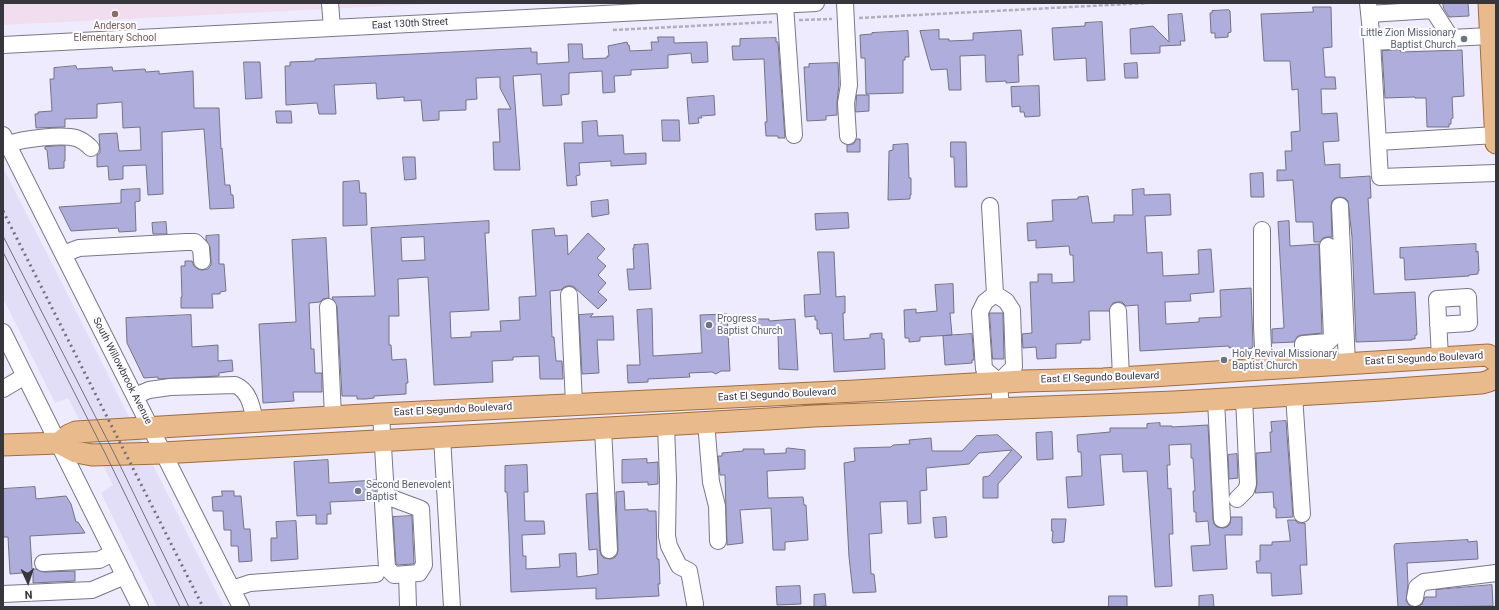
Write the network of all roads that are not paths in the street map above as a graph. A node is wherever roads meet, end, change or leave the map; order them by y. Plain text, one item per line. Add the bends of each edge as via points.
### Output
1 (330, 3) edge
2 (816, 3) edge
3 (1489, 3) edge
4 (791, 4) edge
5 (721, 5) edge
6 (624, 8) edge
7 (1368, 9) edge
8 (845, 11) edge
9 (332, 28) junction
10 (1490, 36) junction
11 (1451, 38) junction
12 (1372, 42) junction
13 (3, 45) edge
14 (794, 135) dead end
15 (1496, 135) edge
16 (848, 136) dead end
17 (6, 139) edge
18 (1378, 142) junction
19 (1496, 143) edge
20 (92, 148) dead end
21 (1496, 173) edge
22 (990, 206) dead end
23 (1340, 206) dead end
24 (1262, 230) dead end
25 (1328, 246) dead end
26 (63, 254) junction
27 (202, 261) dead end
28 (995, 294) junction
29 (569, 295) dead end
30 (328, 307) dead end
31 (1118, 311) dead end
32 (1438, 325) dead end
33 (3, 332) edge
34 (1440, 358) junction
35 (1496, 361) edge
36 (1347, 364) junction
37 (1303, 366) junction
38 (1264, 369) junction
39 (25, 376) junction
40 (1121, 377) junction
41 (1496, 377) edge
42 (999, 382) junction
43 (3, 389) edge
44 (1294, 395) junction
45 (135, 396) junction
46 (1244, 398) junction
47 (1216, 400) junction
48 (574, 404) junction
49 (1001, 408) junction
50 (381, 414) junction
51 (333, 416) junction
52 (255, 421) junction
53 (706, 422) junction
54 (666, 425) junction
55 (150, 427) junction
56 (603, 428) junction
57 (442, 437) junction
58 (382, 441) junction
59 (59, 443) junction
60 (3, 445) edge
61 (162, 453) junction
62 (386, 496) junction
63 (1237, 499) dead end
64 (1302, 514) dead end
65 (1222, 519) dead end
66 (718, 541) dead end
67 (609, 550) dead end
68 (113, 553) junction
69 (43, 563) dead end
70 (1496, 573) edge
71 (376, 574) dead end
72 (407, 574) junction
73 (125, 576) junction
74 (232, 589) junction
75 (3, 594) edge
76 (1415, 598) dead end
77 (694, 604) dead end
78 (140, 607) edge
79 (241, 607) edge
80 (408, 607) edge
81 (452, 607) edge

1 - 9 street
2 - 4 street, East 130th Street
3 - 10 main road
4 - 5 street, East 130th Street
4 - 14 street via 786,21
5 - 6 street, East 130th Street
6 - 9 street, East 130th Street
7 - 11 street via 1432,10
7 - 12 street
8 - 16 street via 849,85 846,103
9 - 13 street, East 130th Street
10 - 11 street
10 - 15 main road
11 - 12 street
12 - 18 street
15 - 18 street
15 - 19 main road
17 - 20 street via 69,137 83,141
17 - 26 street, South Willowbrook Avenue
18 - 21 street via 1380,177
22 - 28 street
23 - 36 street
24 - 38 street
25 - 37 street via 1332,338 1328,342 1303,344
26 - 27 street via 79,248 194,242 201,248
26 - 45 street, South Willowbrook Avenue
28 - 42 street via 985,302 980,312 984,369
28 - 42 street via 1006,301 1012,310 1014,367
29 - 48 street
30 - 51 street
31 - 40 street
32 - 34 street
33 - 39 street
34 - 35 main road, East El Segundo Boulevard via 1488,355
34 - 36 main road, East El Segundo Boulevard
36 - 37 main road, East El Segundo Boulevard
37 - 38 main road, East El Segundo Boulevard
38 - 40 main road, East El Segundo Boulevard
39 - 43 street
39 - 59 street
40 - 42 main road, East El Segundo Boulevard
41 - 44 main road via 1482,383
42 - 48 main road, East El Segundo Boulevard
42 - 49 street
44 - 46 main road
44 - 64 street
45 - 52 street via 149,390 170,387 235,385 245,391
45 - 55 street, South Willowbrook Avenue
46 - 47 main road
46 - 63 street via 1248,484
47 - 49 main road
47 - 65 street
48 - 50 main road, East El Segundo Boulevard
49 - 53 main road
50 - 51 main road, East El Segundo Boulevard
50 - 58 street
51 - 52 main road, East El Segundo Boulevard
52 - 55 main road, East El Segundo Boulevard
53 - 54 main road
53 - 66 street via 711,482 717,506
54 - 56 main road
54 - 77 street via 667,536 678,566 689,571
55 - 59 main road, East El Segundo Boulevard via 76,432 69,434
55 - 61 street, South Willowbrook Avenue
56 - 57 main road
56 - 67 street
57 - 58 main road
57 - 81 street
58 - 61 main road
58 - 62 street
59 - 60 main road
59 - 61 main road via 72,450 92,455
59 - 68 street
61 - 74 street, South Willowbrook Avenue
62 - 72 street via 383,503 387,568 394,575
62 - 72 street via 421,509 424,565 419,573
68 - 69 street via 99,560
68 - 73 street
70 - 76 street via 1424,582 1417,588
71 - 74 street via 250,583
72 - 80 street
73 - 75 street via 92,590
73 - 78 street
74 - 79 street, South Willowbrook Avenue

